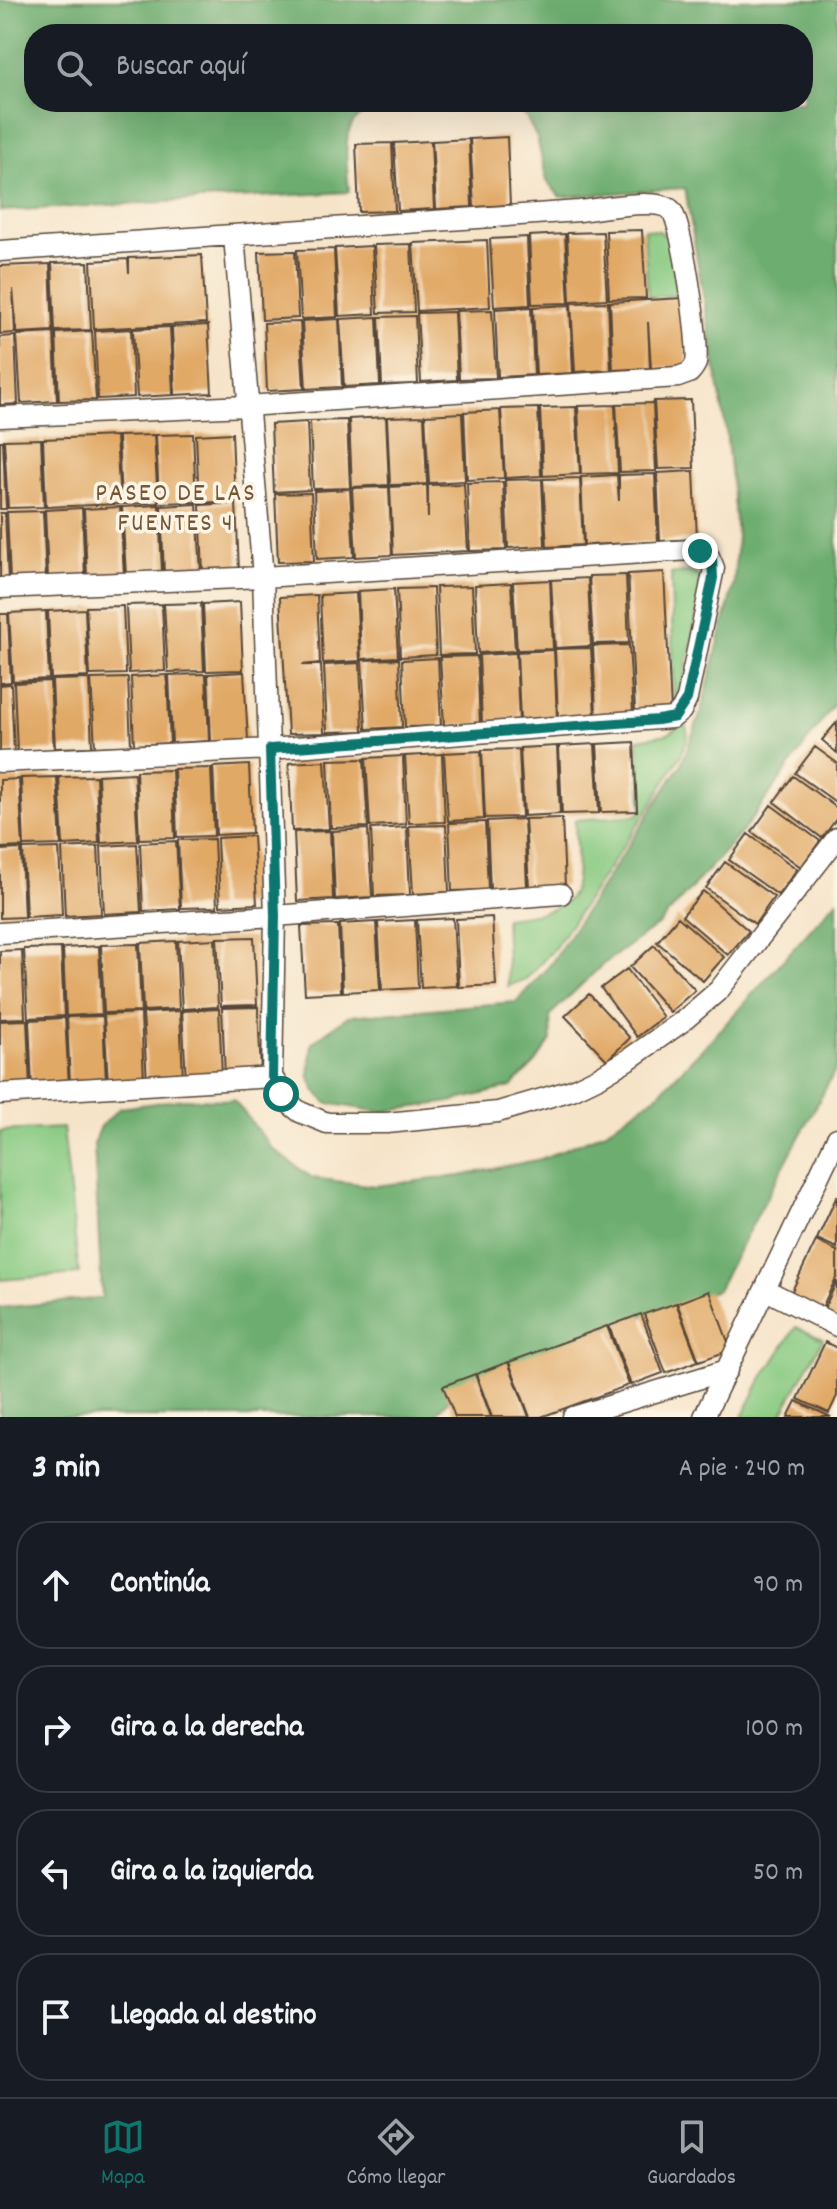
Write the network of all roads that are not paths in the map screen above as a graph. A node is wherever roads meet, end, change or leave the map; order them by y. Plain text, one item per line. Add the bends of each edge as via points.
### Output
1 (234, 236) junction
2 (0, 251) edge
3 (246, 406) junction
4 (0, 417) edge
5 (263, 577) junction
6 (0, 588) edge
7 (270, 749) junction
8 (0, 762) edge
9 (837, 838) edge
10 (561, 894) dead end
11 (275, 916) junction
12 (0, 933) edge
13 (272, 1077) junction
14 (0, 1094) edge
15 (835, 1145) edge
16 (766, 1290) junction
17 (837, 1326) edge
18 (727, 1370) junction
19 (573, 1417) edge
20 (704, 1417) edge

1 - 2 street
1 - 3 street
1 - 3 street via 665,206 676,217 694,325 696,363 678,377
3 - 4 street
3 - 5 street
5 - 6 street
5 - 7 street
5 - 7 street via 691,550 708,554 714,568 687,699 672,718
7 - 8 street
7 - 11 street
9 - 13 street via 710,999 629,1059 572,1090 498,1112 342,1124 300,1112
10 - 11 street
11 - 12 street
11 - 13 street
13 - 14 street
15 - 16 street
16 - 17 street
16 - 18 street
18 - 19 street
18 - 20 street

